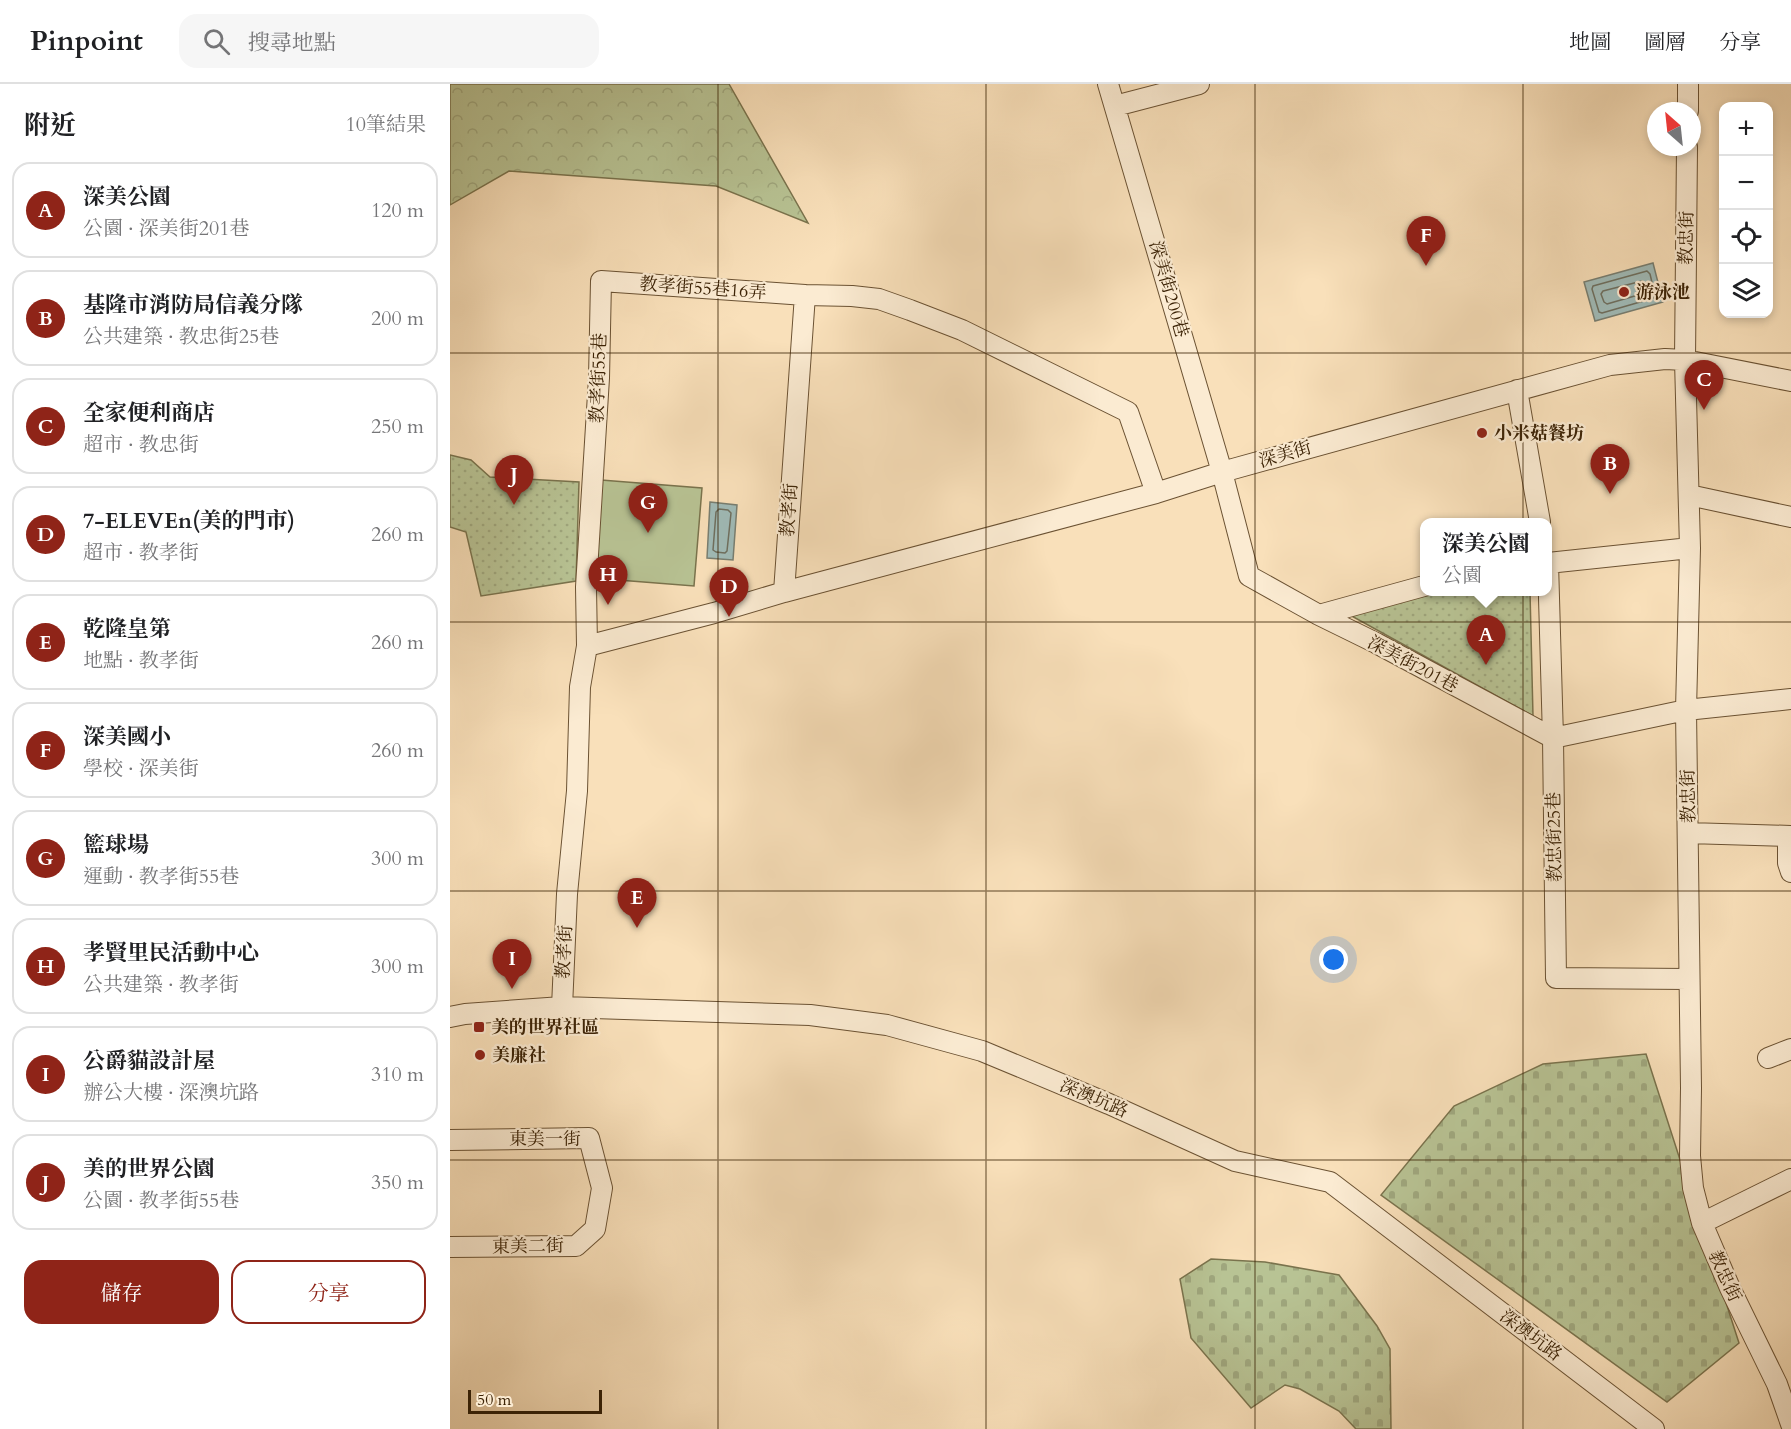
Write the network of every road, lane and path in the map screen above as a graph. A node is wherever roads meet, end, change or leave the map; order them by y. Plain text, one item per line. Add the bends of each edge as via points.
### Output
1 (1108, 84) edge
2 (1199, 84) edge
3 (1688, 84) edge
4 (1688, 102) edge
5 (1115, 106) junction
6 (1687, 156) edge
7 (601, 281) joint
8 (805, 295) junction
9 (1685, 360) junction
10 (1791, 381) edge
11 (1517, 390) junction
12 (1222, 472) junction
13 (1156, 493) junction
14 (1689, 495) junction
15 (1791, 517) edge
16 (1539, 518) edge
17 (1690, 548) junction
18 (1552, 563) edge
19 (1420, 587) edge
20 (784, 592) junction
21 (1549, 596) edge
22 (1319, 615) junction
23 (587, 645) junction
24 (1791, 699) edge
25 (1686, 710) junction
26 (1553, 738) junction
27 (1688, 833) junction
28 (1789, 836) edge
29 (1791, 872) edge
30 (1689, 979) junction
31 (562, 1007) junction
32 (450, 1017) edge
33 (1791, 1049) edge
34 (1768, 1058) dead end
35 (450, 1140) edge
36 (1791, 1179) edge
37 (602, 1188) joint
38 (1702, 1223) junction
39 (450, 1247) edge
40 (1791, 1424) edge
41 (1654, 1429) edge

1 - 5 street, 深美街200巷
2 - 5 street
3 - 4 street
5 - 12 street, 深美街200巷
6 - 9 street, 教忠街
7 - 8 street, 教孝街55巷16弄
7 - 23 street, 教孝街55巷 via 586,587
8 - 13 street via 879,299 910,309 962,330 1128,412
8 - 20 street, 教孝街
9 - 10 street, 深美街
9 - 11 street, 深美街 via 1665,358 1610,364
9 - 14 street, 教忠街
11 - 12 street, 深美街
11 - 16 street
12 - 13 street, 深美街
12 - 22 street, 深美街201巷 via 1249,576
13 - 20 street, 深美街
14 - 15 street
14 - 17 street, 教忠街
17 - 18 street
17 - 25 street, 教忠街
19 - 22 street
20 - 23 street
21 - 26 street, 教忠街25巷
22 - 26 street, 深美街201巷
23 - 31 street, 教孝街 via 580,687
24 - 25 street
25 - 26 street
25 - 27 street, 教忠街
26 - 30 street, 教忠街25巷 via 1556,978
27 - 28 street
27 - 30 street, 教忠街
28 - 29 street
30 - 38 street, 教忠街 via 1690,1156
31 - 32 street, 深澳坑路
31 - 41 street, 深澳坑路 via 810,1015 887,1025 982,1051 1235,1161 1330,1182
33 - 34 street
35 - 37 street, 東美一街 via 589,1138
36 - 38 street
37 - 39 street, 東美二街 via 595,1229 576,1246
38 - 40 street, 教忠街 via 1777,1384

